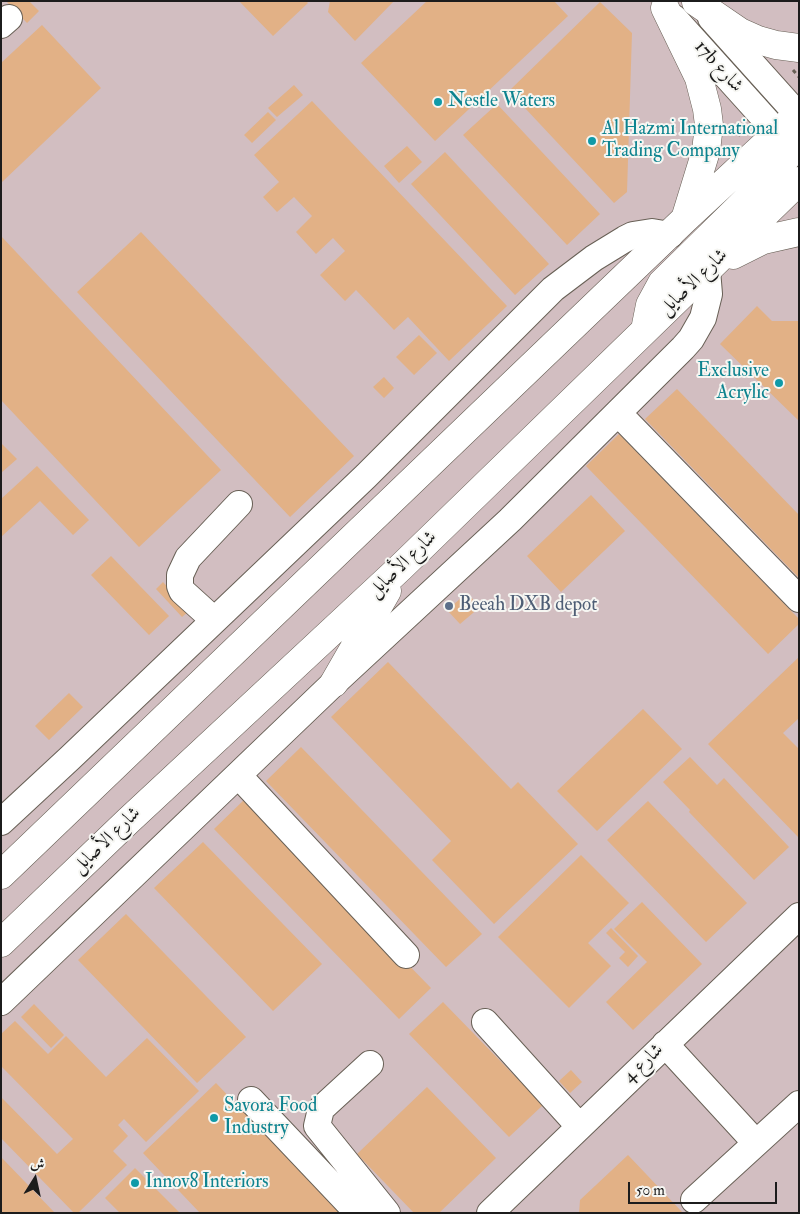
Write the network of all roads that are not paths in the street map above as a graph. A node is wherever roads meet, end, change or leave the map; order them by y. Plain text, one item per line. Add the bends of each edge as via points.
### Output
1 (696, 2) edge
2 (661, 4) edge
3 (799, 48) edge
4 (795, 130) edge
5 (799, 181) edge
6 (678, 227) junction
7 (799, 232) edge
8 (709, 268) junction
9 (645, 330) junction
10 (618, 413) junction
11 (239, 504) dead end
12 (400, 568) junction
13 (799, 599) edge
14 (214, 620) junction
15 (334, 683) junction
16 (238, 776) junction
17 (1, 822) edge
18 (1, 875) edge
19 (799, 916) edge
20 (1, 943) edge
21 (406, 955) dead end
22 (1, 1002) edge
23 (485, 1022) dead end
24 (665, 1044) junction
25 (370, 1064) dead end
26 (251, 1100) dead end
27 (799, 1104) edge
28 (580, 1126) junction
29 (756, 1143) junction
30 (694, 1200) dead end
31 (497, 1210) edge
32 (358, 1213) edge
33 (387, 1213) edge

1 - 3 main road via 740,32 776,45
1 - 4 street, 17b شارع
2 - 4 street, 17b شارع
2 - 6 main road via 699,78 709,125 706,152
4 - 6 main road
4 - 9 main road via 775,172 662,284 650,305
5 - 8 main road, شارع الأصايل
6 - 14 street via 633,235 594,258 553,289 366,476
6 - 18 main road
7 - 8 main road via 763,240
8 - 9 main road, شارع الأصايل
8 - 10 street via 708,294 698,329
9 - 12 main road, شارع الأصايل
10 - 13 street
10 - 15 street via 510,520
11 - 14 street via 188,558 180,575 182,591
12 - 15 main road
12 - 20 main road, شارع الأصايل
14 - 17 street
15 - 16 street
16 - 21 street
16 - 22 street
19 - 24 street, شارع 4
23 - 28 street
24 - 28 street, شارع 4
24 - 29 street
25 - 33 street via 321,1109 317,1126
26 - 32 street
27 - 29 street
28 - 31 street, شارع 4
29 - 30 street

